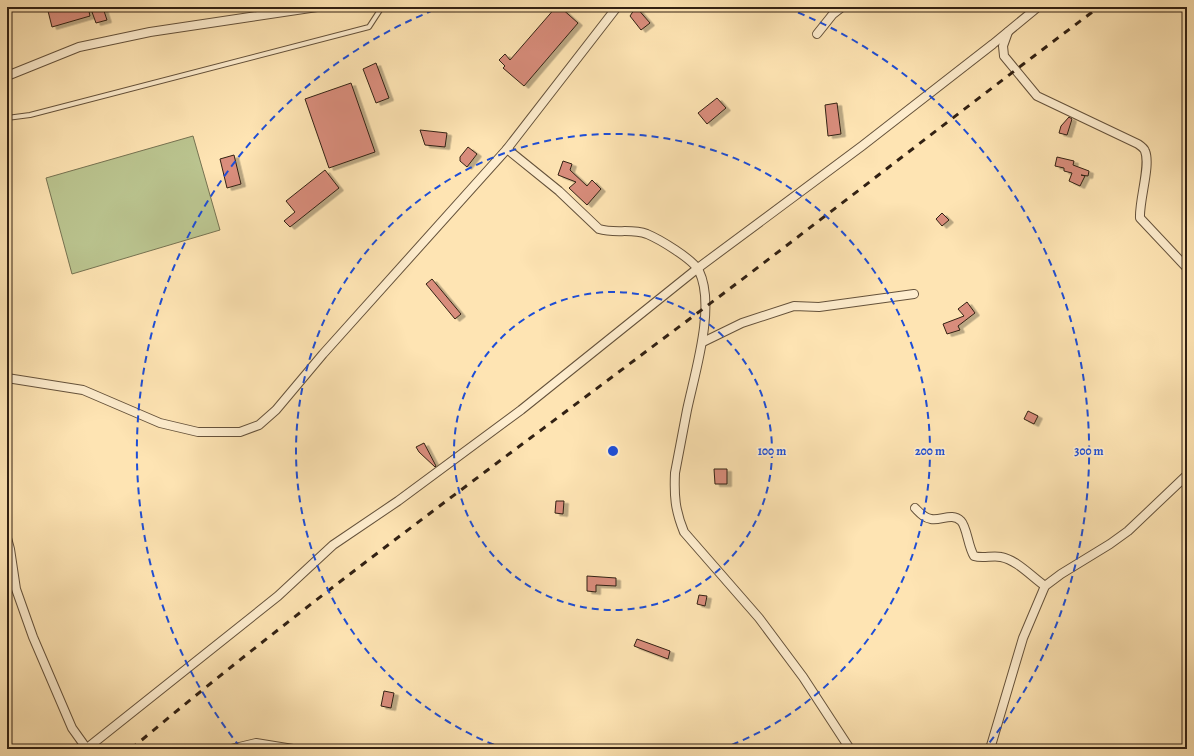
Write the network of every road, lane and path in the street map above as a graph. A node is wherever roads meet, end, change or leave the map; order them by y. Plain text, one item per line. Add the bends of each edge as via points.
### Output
1 (317, 7) edge
2 (382, 7) edge
3 (617, 7) edge
4 (842, 7) edge
5 (1028, 7) edge
6 (1038, 7) edge
7 (1008, 30) junction
8 (817, 34) dead end
9 (7, 76) edge
10 (7, 118) edge
11 (507, 149) junction
12 (698, 268) junction
13 (1187, 268) edge
14 (914, 294) dead end
15 (703, 342) junction
16 (7, 378) edge
17 (1187, 475) edge
18 (915, 508) dead end
19 (7, 538) edge
20 (1045, 586) junction
21 (86, 749) edge
22 (231, 749) edge
23 (293, 749) edge
24 (850, 749) edge
25 (990, 749) edge

1 - 9 street via 150,32 79,47
2 - 10 lane via 369,27 30,115
3 - 11 street
4 - 8 street
5 - 7 street
6 - 7 street
7 - 12 street via 868,141
7 - 13 street via 1003,46 1004,56 1037,96 1145,149 1147,158 1140,218
11 - 12 street via 559,191 599,229 607,232 628,230 647,234
11 - 16 street via 276,410 259,425 240,432 198,432 160,423 83,390
12 - 15 street via 705,286
12 - 21 street via 521,410 333,546 278,596
14 - 15 street via 818,307 794,306 742,323
15 - 24 street via 675,473 674,495 677,514 684,532 759,618 803,677
17 - 20 street via 1128,531
18 - 20 street via 931,519 956,517 962,522 974,556 980,559 1000,557 1010,560
19 - 21 street via 16,589 28,624 72,728
20 - 25 street via 1023,638
22 - 23 street via 256,743

